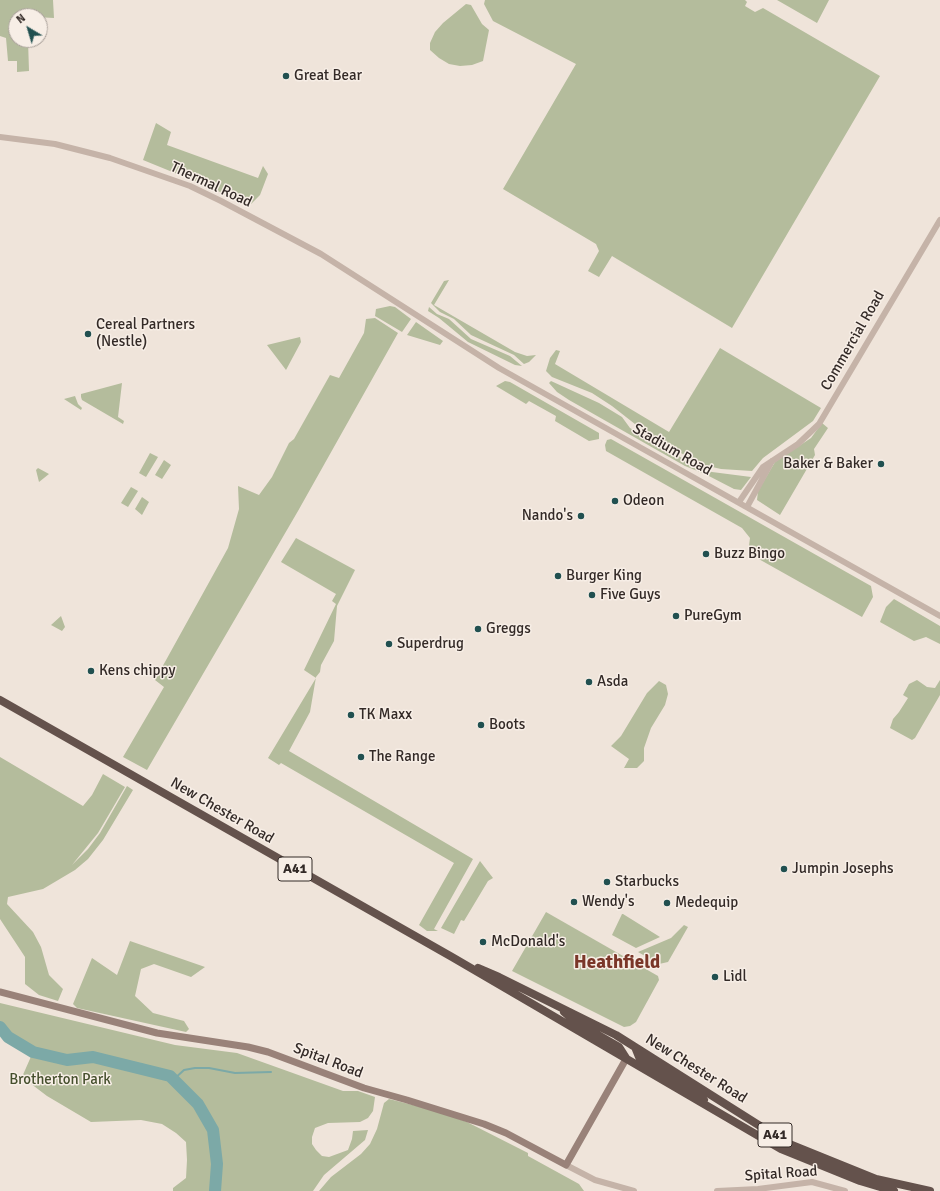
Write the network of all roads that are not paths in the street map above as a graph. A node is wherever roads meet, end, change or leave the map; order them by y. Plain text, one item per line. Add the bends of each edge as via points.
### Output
1 (0, 136) edge
2 (940, 220) edge
3 (394, 299) joint
4 (772, 461) junction
5 (739, 502) junction
6 (747, 507) junction
7 (940, 616) edge
8 (0, 700) edge
9 (452, 957) junction
10 (0, 992) edge
11 (554, 1004) junction
12 (634, 1046) junction
13 (626, 1059) junction
14 (716, 1111) junction
15 (566, 1165) junction
16 (634, 1191) edge
17 (717, 1191) edge
18 (845, 1191) edge
19 (894, 1191) edge
20 (930, 1191) edge

1 - 3 street, Thermal Road via 55,144 110,158 190,186 321,254
2 - 4 street, Commercial Road via 819,424 802,441
3 - 5 street, Stadium Road via 499,368
4 - 5 street, Commercial Road via 763,467
4 - 6 street, Commercial Road
5 - 6 street, Stadium Road
6 - 7 street, Stadium Road
8 - 9 highway, New Chester Road / A41
9 - 11 highway, New Chester Road / A41 via 499,976
9 - 13 highway, New Chester Road / A41
10 - 15 main road, Spital Road via 157,1033 268,1052 370,1090 506,1132
11 - 12 highway, New Chester Road / A41
11 - 13 highway via 576,1023 620,1047
12 - 14 highway via 640,1057 692,1090
12 - 20 highway, New Chester Road / A41 via 786,1143 876,1179
13 - 14 highway, New Chester Road / A41
13 - 15 main road
14 - 19 highway, New Chester Road / A41 via 781,1149 860,1181
15 - 16 street, Spital Road via 595,1180
17 - 18 street, Spital Road via 812,1182

